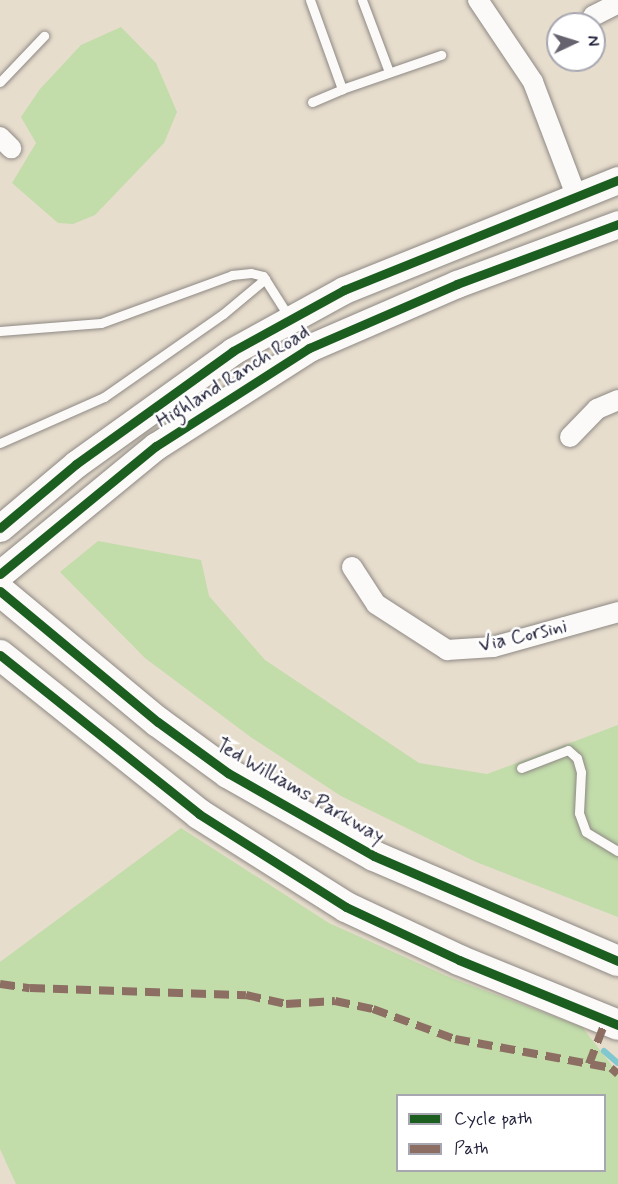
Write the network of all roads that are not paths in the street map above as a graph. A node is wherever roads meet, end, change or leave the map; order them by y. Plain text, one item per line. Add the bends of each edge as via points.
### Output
1 (310, 0) edge
2 (362, 0) edge
3 (478, 0) edge
4 (618, 3) edge
5 (601, 12) edge
6 (44, 36) dead end
7 (441, 55) dead end
8 (389, 72) junction
9 (0, 82) edge
10 (342, 89) junction
11 (312, 102) dead end
12 (618, 180) edge
13 (577, 198) junction
14 (618, 224) edge
15 (265, 279) junction
16 (290, 319) junction
17 (0, 331) edge
18 (618, 400) edge
19 (570, 437) dead end
20 (0, 443) edge
21 (0, 528) edge
22 (352, 567) dead end
23 (0, 574) edge
24 (0, 591) edge
25 (618, 612) edge
26 (0, 655) edge
27 (521, 768) dead end
28 (618, 852) edge
29 (618, 961) edge
30 (618, 1025) edge

1 - 10 lane
2 - 8 lane
3 - 13 street via 533,82
4 - 5 street
6 - 9 lane
7 - 8 lane
8 - 10 lane
10 - 11 lane
12 - 13 main road, Highland Ranch Road
13 - 16 main road, Highland Ranch Road via 354,286
14 - 23 main road, Highland Ranch Road via 457,284 309,348 156,446
15 - 16 lane
15 - 17 lane via 250,273 232,275 101,323
15 - 20 lane via 223,314 104,397
16 - 21 main road, Highland Ranch Road via 174,391
18 - 19 street via 597,410
22 - 25 street, Via Corsini via 376,604 447,650 493,647
24 - 29 main road, Ted Williams Parkway via 158,722 228,773 374,856
26 - 30 main road via 199,814 346,907 459,960
27 - 28 lane via 568,750 577,758 581,772 579,813 586,832

